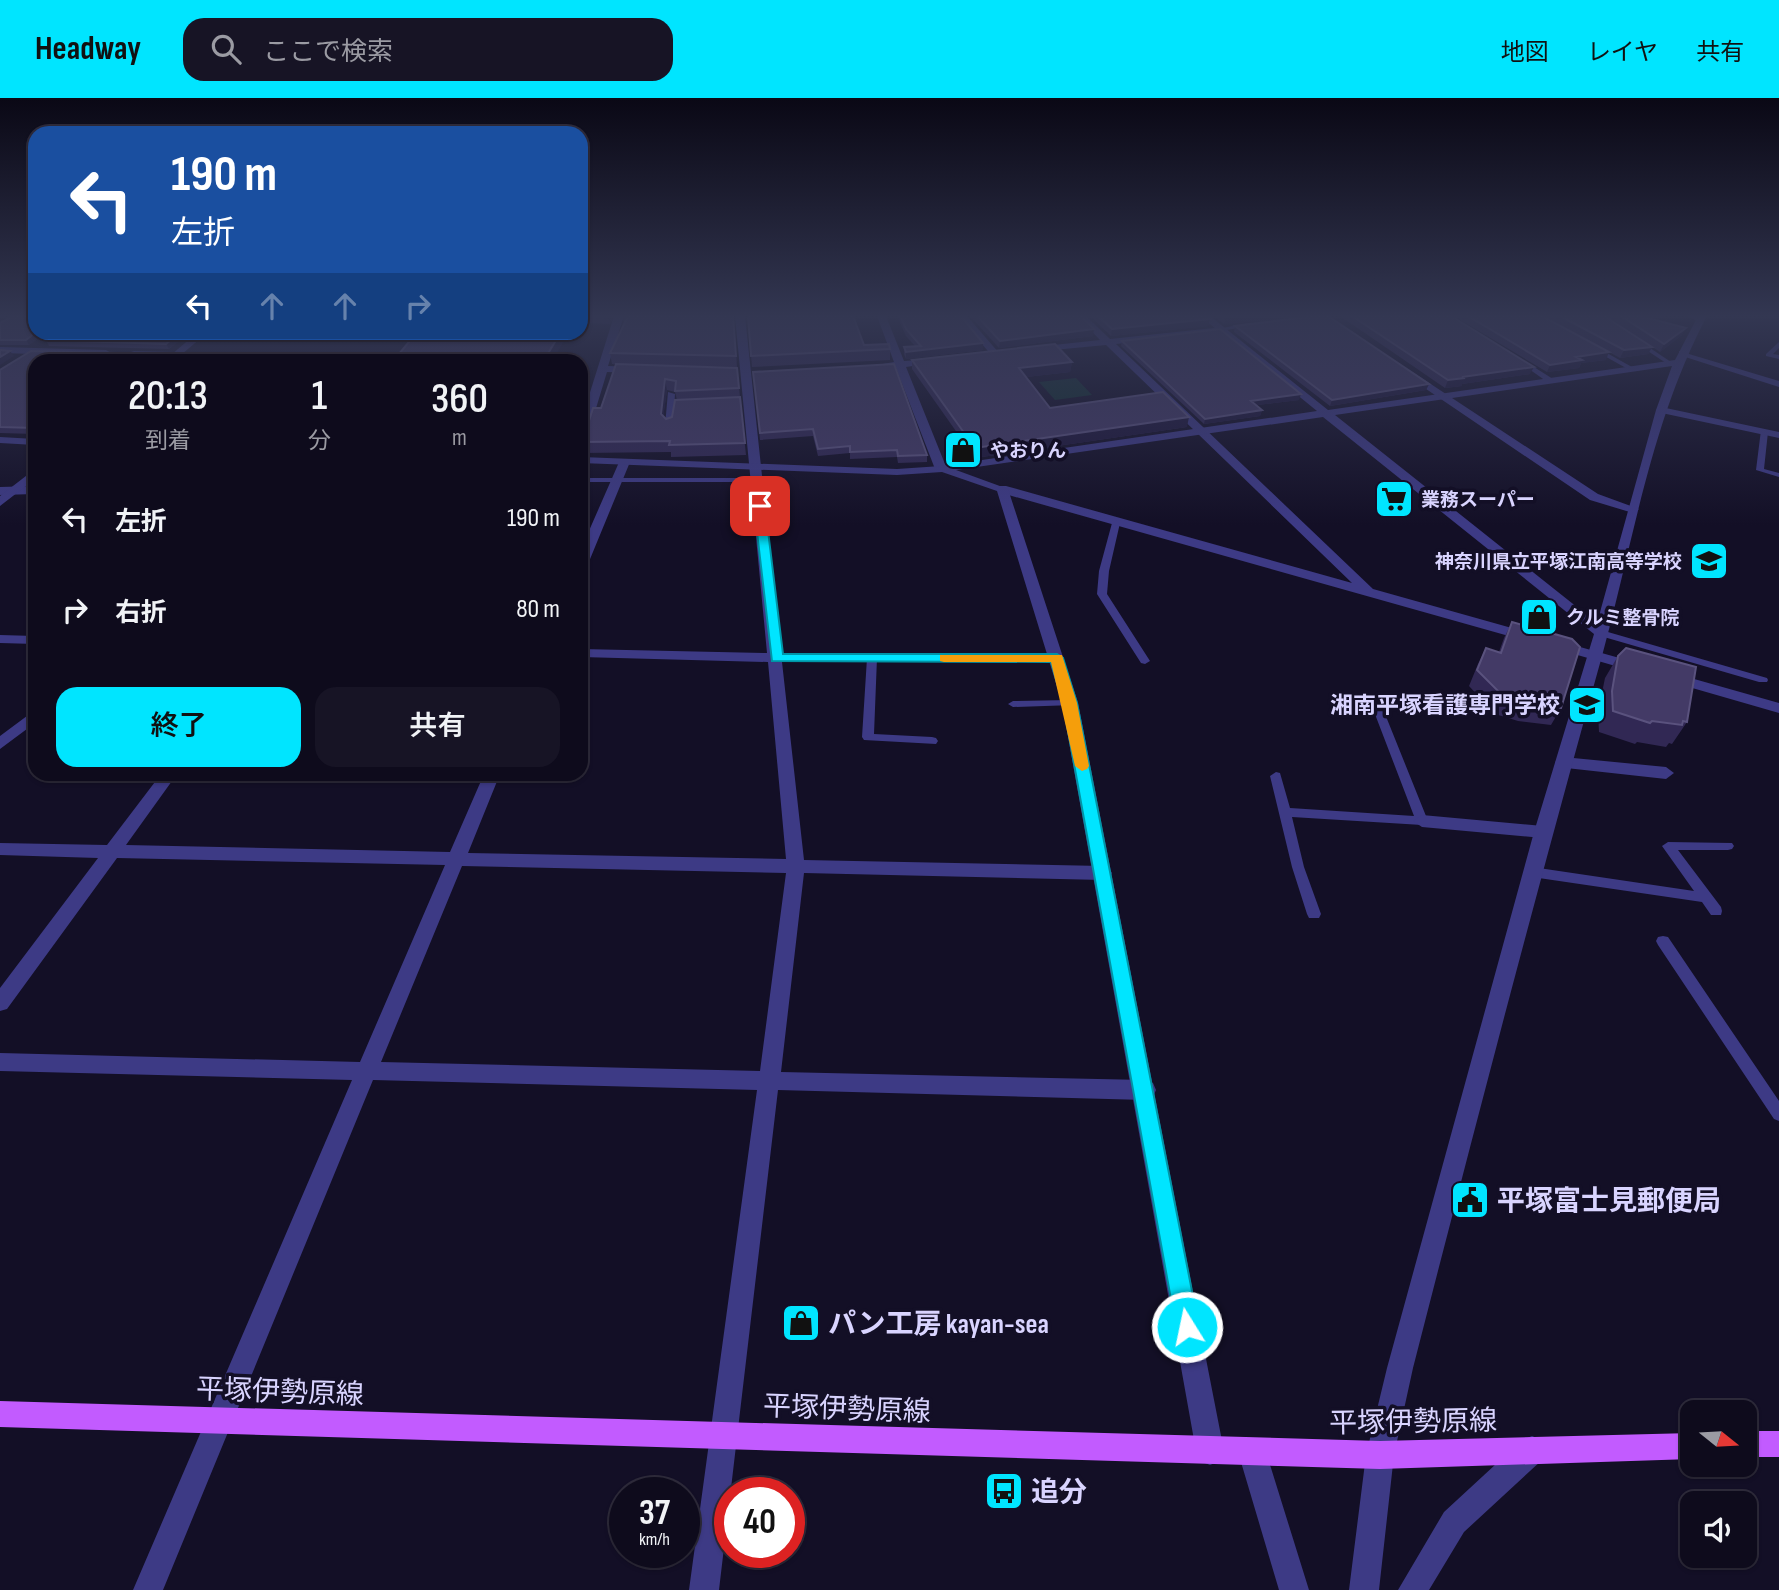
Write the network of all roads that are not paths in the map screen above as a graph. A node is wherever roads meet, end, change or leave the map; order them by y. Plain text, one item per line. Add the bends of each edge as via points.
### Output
1 (596, 386) edge
2 (747, 386) edge
3 (909, 386) edge
4 (1154, 386) edge
5 (1291, 386) edge
6 (1429, 386) edge
7 (1505, 386) edge
8 (1668, 386) edge
9 (671, 394) edge
10 (1442, 395) junction
11 (748, 403) junction
12 (735, 404) edge
13 (683, 406) edge
14 (670, 407) junction
15 (588, 408) edge
16 (1661, 410) junction
17 (1324, 412) junction
18 (669, 426) edge
19 (1200, 430) junction
20 (1764, 432) junction
21 (1779, 435) edge
22 (0, 440) edge
23 (28, 442) edge
24 (588, 460) edge
25 (624, 462) junction
26 (941, 470) junction
27 (757, 474) junction
28 (1779, 475) edge
29 (28, 478) edge
30 (588, 480) edge
31 (617, 480) junction
32 (1002, 489) junction
33 (14, 490) junction
34 (28, 490) edge
35 (0, 491) edge
36 (0, 502) edge
37 (1633, 509) junction
38 (1116, 523) junction
39 (588, 548) edge
40 (1369, 592) junction
41 (1601, 633) junction
42 (0, 639) edge
43 (28, 640) edge
44 (588, 653) edge
45 (1595, 655) junction
46 (777, 658) junction
47 (872, 658) junction
48 (1057, 658) junction
49 (1145, 661) dead end
50 (1763, 680) dead end
51 (1070, 703) junction
52 (1013, 704) dead end
53 (1779, 708) edge
54 (1378, 709) dead end
55 (28, 721) edge
56 (932, 741) dead end
57 (0, 744) edge
58 (1563, 763) junction
59 (1666, 773) dead end
60 (1276, 776) dead end
61 (164, 781) edge
62 (489, 781) edge
63 (1285, 812) junction
64 (1422, 821) junction
65 (1543, 832) junction
66 (1728, 846) dead end
67 (0, 849) edge
68 (111, 852) junction
69 (456, 860) junction
70 (796, 868) junction
71 (1532, 872) junction
72 (1102, 873) junction
73 (1707, 898) junction
74 (1716, 911) dead end
75 (1314, 914) dead end
76 (1663, 941) dead end
77 (0, 1003) edge
78 (0, 1062) edge
79 (366, 1071) junction
80 (768, 1081) junction
81 (1145, 1090) junction
82 (1779, 1114) edge
83 (0, 1414) edge
84 (219, 1421) junction
85 (722, 1436) junction
86 (1757, 1444) edge
87 (1779, 1444) edge
88 (1680, 1446) edge
89 (1532, 1450) junction
90 (1210, 1451) junction
91 (1252, 1452) junction
92 (1380, 1455) junction
93 (148, 1590) edge
94 (704, 1590) edge
95 (1294, 1590) edge
96 (1364, 1590) edge
97 (1413, 1590) edge

1 - 15 street
2 - 11 street
3 - 26 street
4 - 19 street
5 - 17 street
6 - 10 street
7 - 10 street
8 - 16 street
9 - 14 lane
10 - 17 street
10 - 37 street via 1594,497
11 - 12 lane
11 - 27 street
13 - 14 lane
14 - 18 lane
16 - 20 street
16 - 37 street
17 - 19 street
17 - 41 street
19 - 26 street
19 - 40 street
20 - 21 street
20 - 28 lane via 1760,470
22 - 23 street
24 - 25 street
25 - 27 street
25 - 31 street
26 - 27 street
26 - 32 street
27 - 31 lane
27 - 46 street
29 - 33 street
30 - 31 lane
31 - 39 street
32 - 38 street
32 - 48 street
33 - 34 street
33 - 35 street
33 - 36 street
37 - 41 street
38 - 40 street
38 - 49 lane via 1102,594
40 - 45 street
41 - 45 street
41 - 50 lane
42 - 43 street
44 - 46 street
45 - 53 street
45 - 58 street
46 - 47 street
46 - 70 street
47 - 48 street
47 - 56 lane via 868,737
48 - 51 street
51 - 52 lane
51 - 72 street
54 - 64 lane
55 - 57 street
58 - 59 street
58 - 65 street
60 - 63 lane
61 - 68 street
62 - 69 street
63 - 64 lane
63 - 75 lane
64 - 65 street
65 - 71 street
66 - 73 lane via 1668,846
67 - 68 street
68 - 69 street
68 - 77 street
69 - 70 street
69 - 79 street
70 - 72 street
70 - 80 street
71 - 73 lane
71 - 92 street
72 - 81 street
73 - 74 lane
76 - 82 lane
78 - 79 street
79 - 80 street
79 - 84 street
80 - 81 street
80 - 85 street
81 - 90 street
83 - 84 main road, 平塚伊勢原線
84 - 85 main road, 平塚伊勢原線
84 - 93 street
85 - 90 main road, 平塚伊勢原線
85 - 94 street
86 - 87 main road
88 - 89 main road, 平塚伊勢原線
89 - 92 main road, 平塚伊勢原線
89 - 97 street via 1454,1522
90 - 91 main road, 平塚伊勢原線
91 - 92 main road, 平塚伊勢原線
91 - 95 street
92 - 96 street

